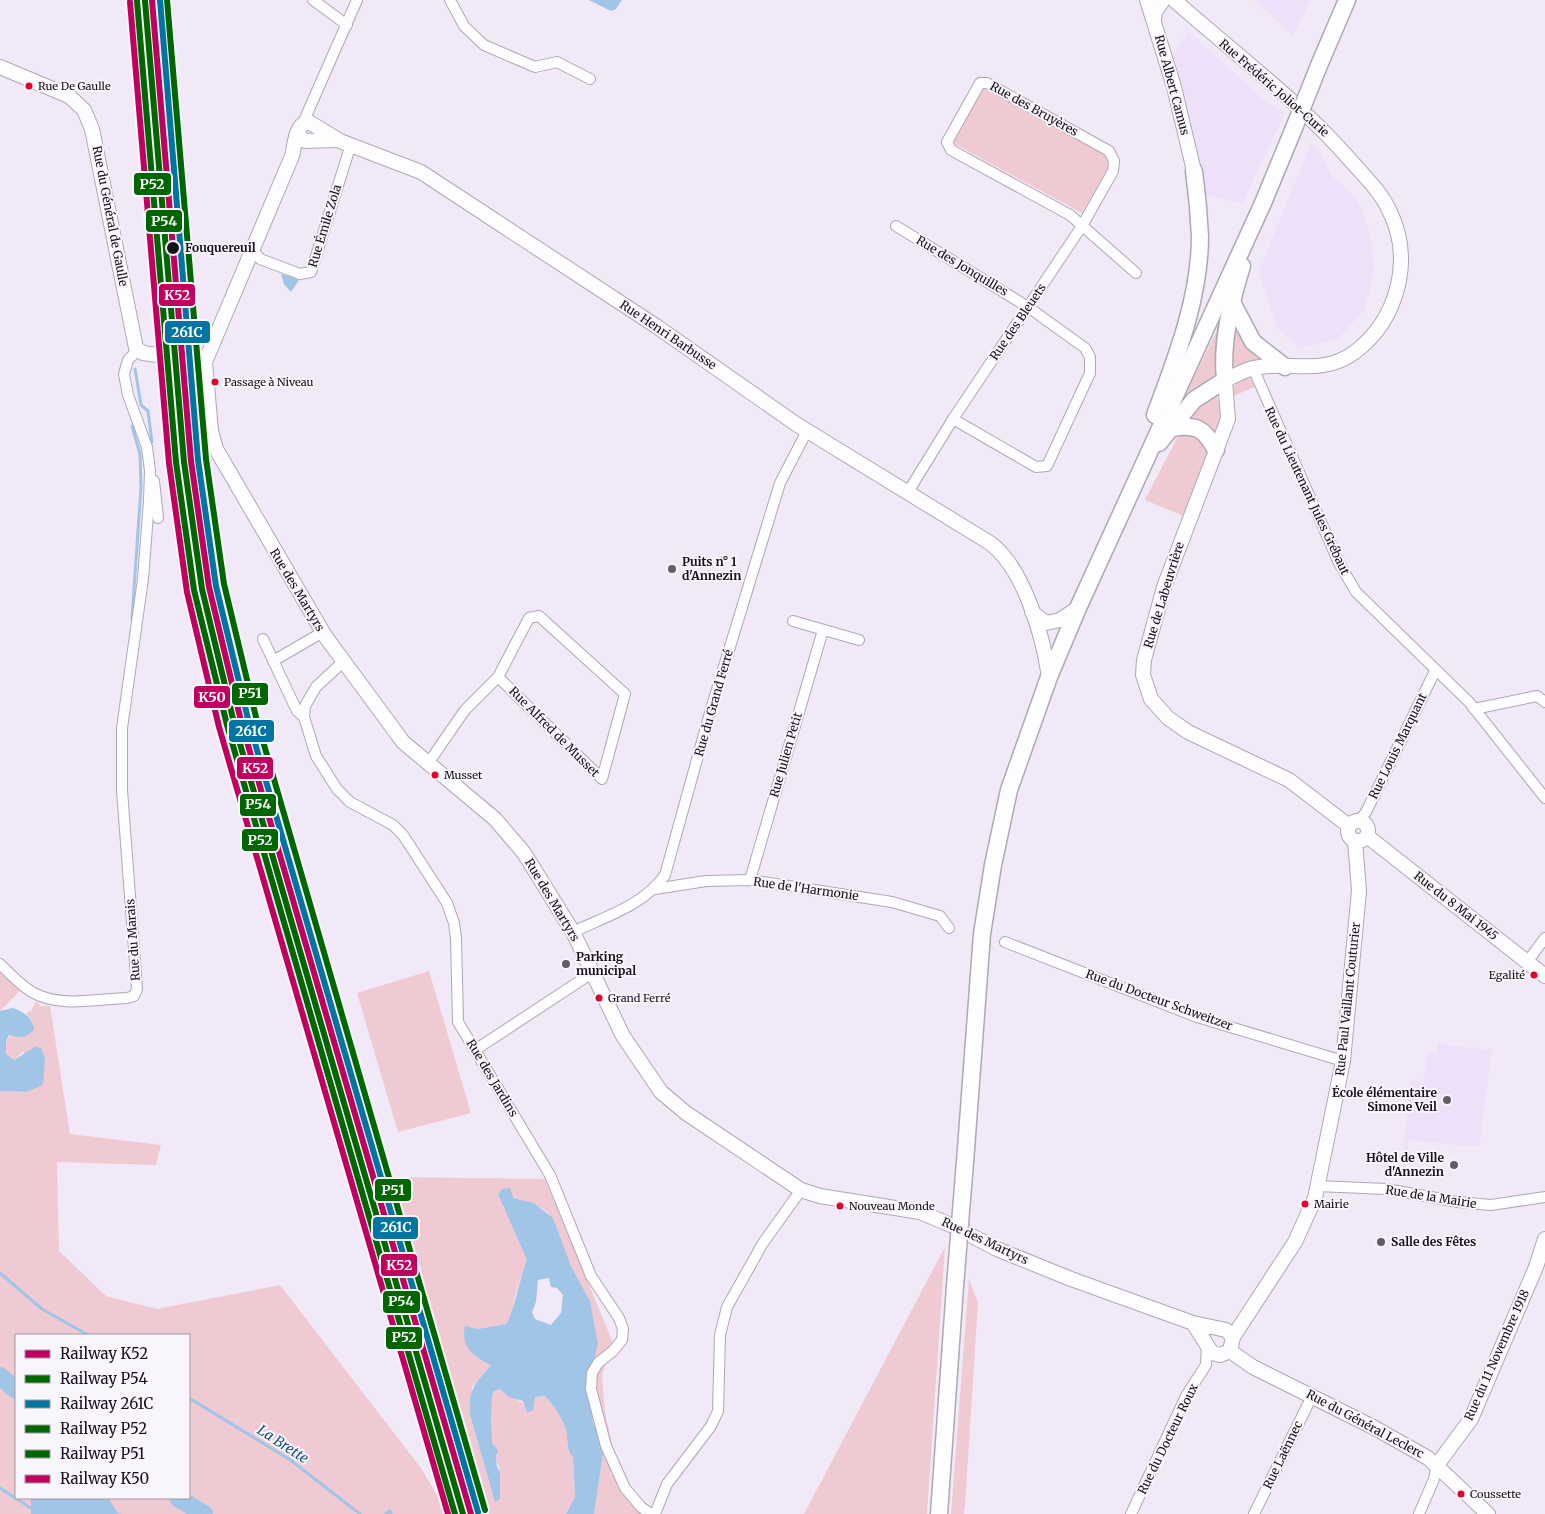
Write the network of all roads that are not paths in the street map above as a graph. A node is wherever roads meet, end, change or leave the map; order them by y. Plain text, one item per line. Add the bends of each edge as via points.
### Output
1 (312, 0) edge
2 (357, 0) edge
3 (450, 0) edge
4 (1147, 0) edge
5 (1163, 0) edge
6 (1174, 0) edge
7 (1347, 0) edge
8 (1154, 20) junction
9 (347, 24) junction
10 (0, 67) edge
11 (590, 79) dead end
12 (308, 132) junction
13 (345, 142) junction
14 (1194, 171) joint
15 (1263, 203) junction
16 (896, 226) dead end
17 (1082, 226) junction
18 (253, 249) junction
19 (1136, 273) dead end
20 (1233, 304) junction
21 (1028, 307) junction
22 (138, 350) junction
23 (205, 362) junction
24 (1285, 367) junction
25 (1253, 368) junction
26 (1225, 380) junction
27 (953, 419) junction
28 (1172, 428) junction
29 (807, 432) junction
30 (1216, 450) junction
31 (1146, 458) junction
32 (149, 463) junction
33 (908, 492) junction
34 (158, 518) dead end
35 (1078, 608) junction
36 (1031, 611) junction
37 (793, 620) dead end
38 (823, 630) junction
39 (323, 632) junction
40 (263, 639) dead end
41 (859, 640) dead end
42 (274, 661) junction
43 (344, 661) junction
44 (1435, 671) junction
45 (498, 677) junction
46 (1049, 677) junction
47 (1545, 702) edge
48 (1474, 709) junction
49 (304, 717) junction
50 (429, 762) junction
51 (1545, 798) edge
52 (1354, 823) junction
53 (1361, 839) junction
54 (750, 880) junction
55 (654, 889) junction
56 (949, 928) dead end
57 (573, 932) junction
58 (1545, 938) edge
59 (1005, 942) dead end
60 (1526, 962) junction
61 (0, 964) edge
62 (592, 973) junction
63 (1545, 976) edge
64 (476, 1050) junction
65 (1343, 1061) junction
66 (1317, 1186) junction
67 (801, 1190) junction
68 (1545, 1197) edge
69 (1545, 1239) edge
70 (1245, 1316) junction
71 (1193, 1323) junction
72 (1218, 1329) junction
73 (1206, 1344) junction
74 (1228, 1348) junction
75 (1206, 1365) junction
76 (1312, 1396) junction
77 (1436, 1465) junction
78 (653, 1514) edge
79 (938, 1514) edge
80 (1131, 1514) edge
81 (1254, 1514) edge
82 (1419, 1514) edge
83 (1488, 1514) edge

1 - 9 street
2 - 9 street
3 - 11 street via 464,26 484,45 535,67 557,62
4 - 8 street, Rue Albert Camus
5 - 8 street
6 - 24 street, Rue Frédéric Joliot-Curie via 1317,123 1376,191 1390,210 1394,223 1402,271 1397,295 1378,329 1354,353 1335,363 1311,368
7 - 15 main road, bridge
8 - 14 street, Rue Albert Camus via 1180,107
9 - 12 street via 315,100
10 - 22 street, Rue du Général de Gaulle via 70,96 84,110 92,130
12 - 13 street, Rue Henri Barbusse
12 - 18 street via 292,156
13 - 18 street, Rue Émile Zola via 311,272 300,274 260,260
13 - 29 street, Rue Henri Barbusse via 421,172 656,326
14 - 31 main road via 1200,237 1197,271 1179,350 1144,442
15 - 20 main road
15 - 31 main road
16 - 21 street, Rue des Jonquilles
17 - 17 street, Rue des Bruyères via 1113,172 1112,155 987,83 980,83 947,142 951,150 1070,215
17 - 19 street, Rue des Bruyères
17 - 21 street, Rue des Bleuets
18 - 23 street, Rue des Martyrs
20 - 24 main road via 1253,342
20 - 26 main road via 1224,350
21 - 27 street, Rue des Bleuets
21 - 27 street, Rue des Jonquilles via 1085,348 1090,357 1090,373 1047,466 1036,467
22 - 23 street
22 - 32 street via 125,365 125,382 145,436
23 - 39 street, Rue des Martyrs via 211,431 216,448
24 - 25 street, Rue Frédéric Joliot-Curie
25 - 26 street, Rue Frédéric Joliot-Curie
25 - 44 street, Rue du Lieutenant Jules Grébaut via 1351,585
26 - 28 main road via 1194,400
26 - 30 street, Rue de Labeuvrière via 1228,419
27 - 33 street, Rue des Bleuets
28 - 30 main road via 1189,426 1204,432
28 - 31 main road
29 - 33 street, Rue Henri Barbusse
29 - 55 street, Rue du Grand Ferré via 780,483 664,875
30 - 52 street, Rue de Labeuvrière via 1164,587 1144,660 1143,675 1151,699 1168,718 1188,732 1289,780
31 - 35 main road
32 - 34 street
32 - 61 street, Rue du Marais via 146,550 122,728 137,989 134,996 127,998 48,999 30,991
33 - 36 street, Rue Henri Barbusse via 1002,552
35 - 36 street via 1060,620 1046,623
35 - 46 main road
36 - 46 street, Rue Henri Barbusse via 1042,641
37 - 38 street
38 - 41 street
38 - 54 street, Rue Julien Petit
39 - 42 street
39 - 43 street, Rue des Martyrs
40 - 42 street, Rue des Jardins
42 - 49 street, Rue des Jardins via 297,711
43 - 49 street via 309,696
43 - 50 street, Rue des Martyrs via 403,742
44 - 48 street, Rue du Lieutenant Jules Grébaut
44 - 52 street, Rue Louis Marquant via 1366,812
45 - 45 street, Rue Alfred de Musset via 533,711 602,779 624,694 539,616 529,618
45 - 50 street, Rue Alfred de Musset via 465,710
46 - 79 main road, bridge via 1009,790 982,934
47 - 48 street via 1537,696
48 - 51 street, Rue du Lieutenant Jules Grébaut
49 - 64 street, Rue des Jardins via 316,756 337,789 350,802 393,825 403,835 447,903 456,938 458,1022
50 - 57 street, Rue des Martyrs via 510,835
52 - 53 street, Rue Paul Vaillant Couturier via 1347,833
53 - 60 street, Rue du 8 Mai 1945
53 - 65 street, Rue Paul Vaillant Couturier
54 - 55 street, Rue de l'Harmonie via 706,881
54 - 56 street, Rue de l'Harmonie via 892,902 940,916
55 - 57 street, Rue du Grand Ferré via 640,901
57 - 62 street, Rue des Martyrs
58 - 60 street
59 - 65 street, Rue du Docteur Schweitzer via 1197,1017
60 - 63 street, Rue du 8 Mai 1945
62 - 64 street
62 - 67 street, Rue des Martyrs via 623,1036 668,1100
64 - 78 street, Rue des Jardins via 550,1175 591,1276 624,1329 622,1340 595,1368 591,1389 606,1446 624,1488 641,1507
65 - 66 street, Rue Paul Vaillant Couturier
66 - 68 street, Rue de la Mairie via 1386,1189 1491,1205
66 - 70 street, Rue Paul Vaillant Couturier via 1311,1209 1295,1242
67 - 71 street, Rue des Martyrs via 920,1212 1071,1280
67 - 78 street via 763,1243 727,1308 720,1335 718,1411 711,1426 667,1484
69 - 77 street, Rue du 11 Novembre 1918 via 1471,1419
70 - 72 street, Rue Paul Vaillant Couturier
70 - 74 street, Rue Paul Vaillant Couturier
71 - 72 street
71 - 73 street
72 - 73 street via 1208,1333
72 - 74 street via 1230,1333
73 - 74 street via 1212,1353
73 - 75 street, Rue du Docteur Roux
74 - 75 street, Rue du Docteur Roux
74 - 76 street, Rue du Général Leclerc via 1254,1367
75 - 80 street, Rue du Docteur Roux via 1186,1396
76 - 77 street, Rue du Général Leclerc
76 - 81 street, Rue Laënnec
77 - 82 street via 1434,1479
77 - 83 street, Rue du Général Leclerc

